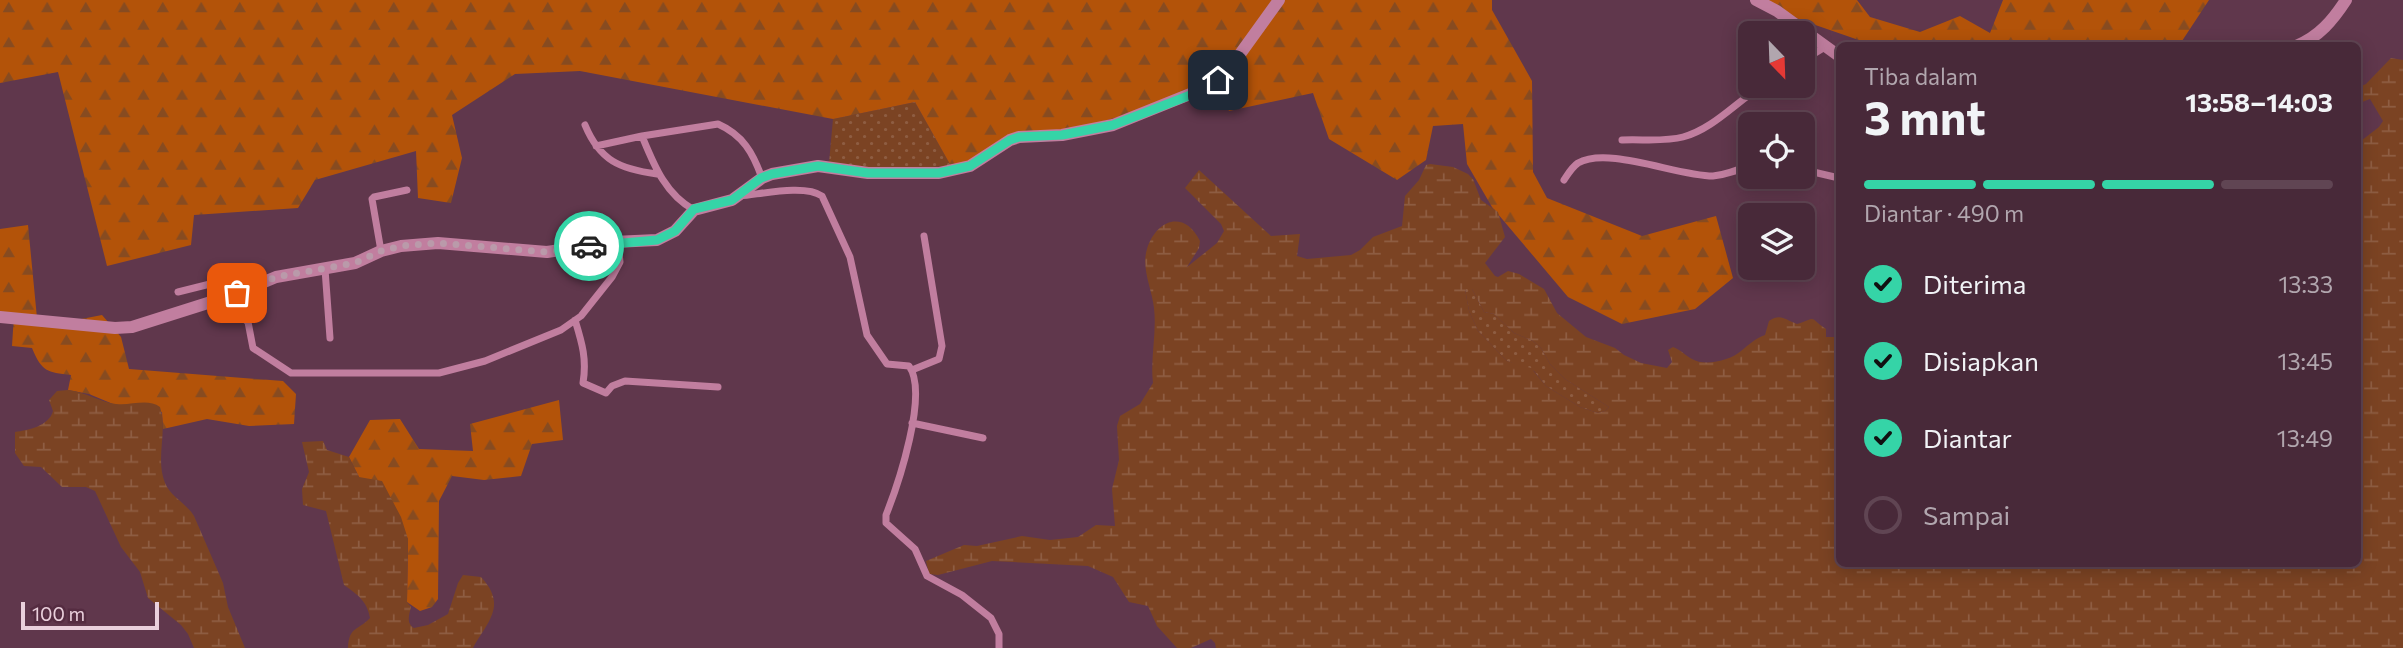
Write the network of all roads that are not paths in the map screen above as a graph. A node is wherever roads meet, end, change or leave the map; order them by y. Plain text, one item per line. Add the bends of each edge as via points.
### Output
1 (1279, 0) edge
2 (1756, 0) edge
3 (2346, 0) edge
4 (2303, 42) edge
5 (1825, 47) junction
6 (1815, 53) edge
7 (1836, 54) edge
8 (1745, 98) edge
9 (585, 125) dead end
10 (642, 136) junction
11 (1622, 140) dead end
12 (596, 146) junction
13 (1738, 169) edge
14 (1815, 172) edge
15 (657, 174) junction
16 (1836, 176) edge
17 (761, 178) junction
18 (1564, 180) dead end
19 (407, 190) dead end
20 (740, 196) junction
21 (694, 209) junction
22 (925, 236) dead end
23 (618, 243) junction
24 (381, 251) junction
25 (326, 269) junction
26 (178, 292) dead end
27 (235, 294) junction
28 (0, 317) edge
29 (575, 320) junction
30 (330, 338) dead end
31 (912, 370) junction
32 (718, 387) dead end
33 (912, 423) junction
34 (983, 438) dead end
35 (999, 648) edge

1 - 17 street via 1218,80 1113,125 1019,137 970,166 939,173 868,173 818,166
2 - 5 street
3 - 4 street via 2319,33
5 - 6 street
5 - 7 street
8 - 11 street via 1693,133
9 - 12 street
10 - 12 street
10 - 15 street
10 - 17 street via 718,124 738,135
12 - 15 street via 629,170
13 - 18 street via 1710,176 1604,158 1575,165
14 - 16 street
15 - 21 street
17 - 20 street
19 - 24 street via 372,199
20 - 21 street
20 - 31 street via 802,190 822,196 850,257 867,335 887,364
21 - 23 street via 675,231 657,240
22 - 31 street via 942,346 939,359
23 - 24 street via 547,252 438,243
23 - 29 street via 620,262 612,277
24 - 25 street
25 - 27 street via 276,277
25 - 30 street
26 - 27 street via 230,279
27 - 28 street via 132,327
27 - 29 street via 253,348 291,373 439,373 485,361
29 - 32 street via 585,352 583,383 587,386 606,393 625,380
31 - 33 street via 916,396
33 - 34 street
33 - 35 street via 887,523 915,549 927,576 970,600 991,618 999,634

